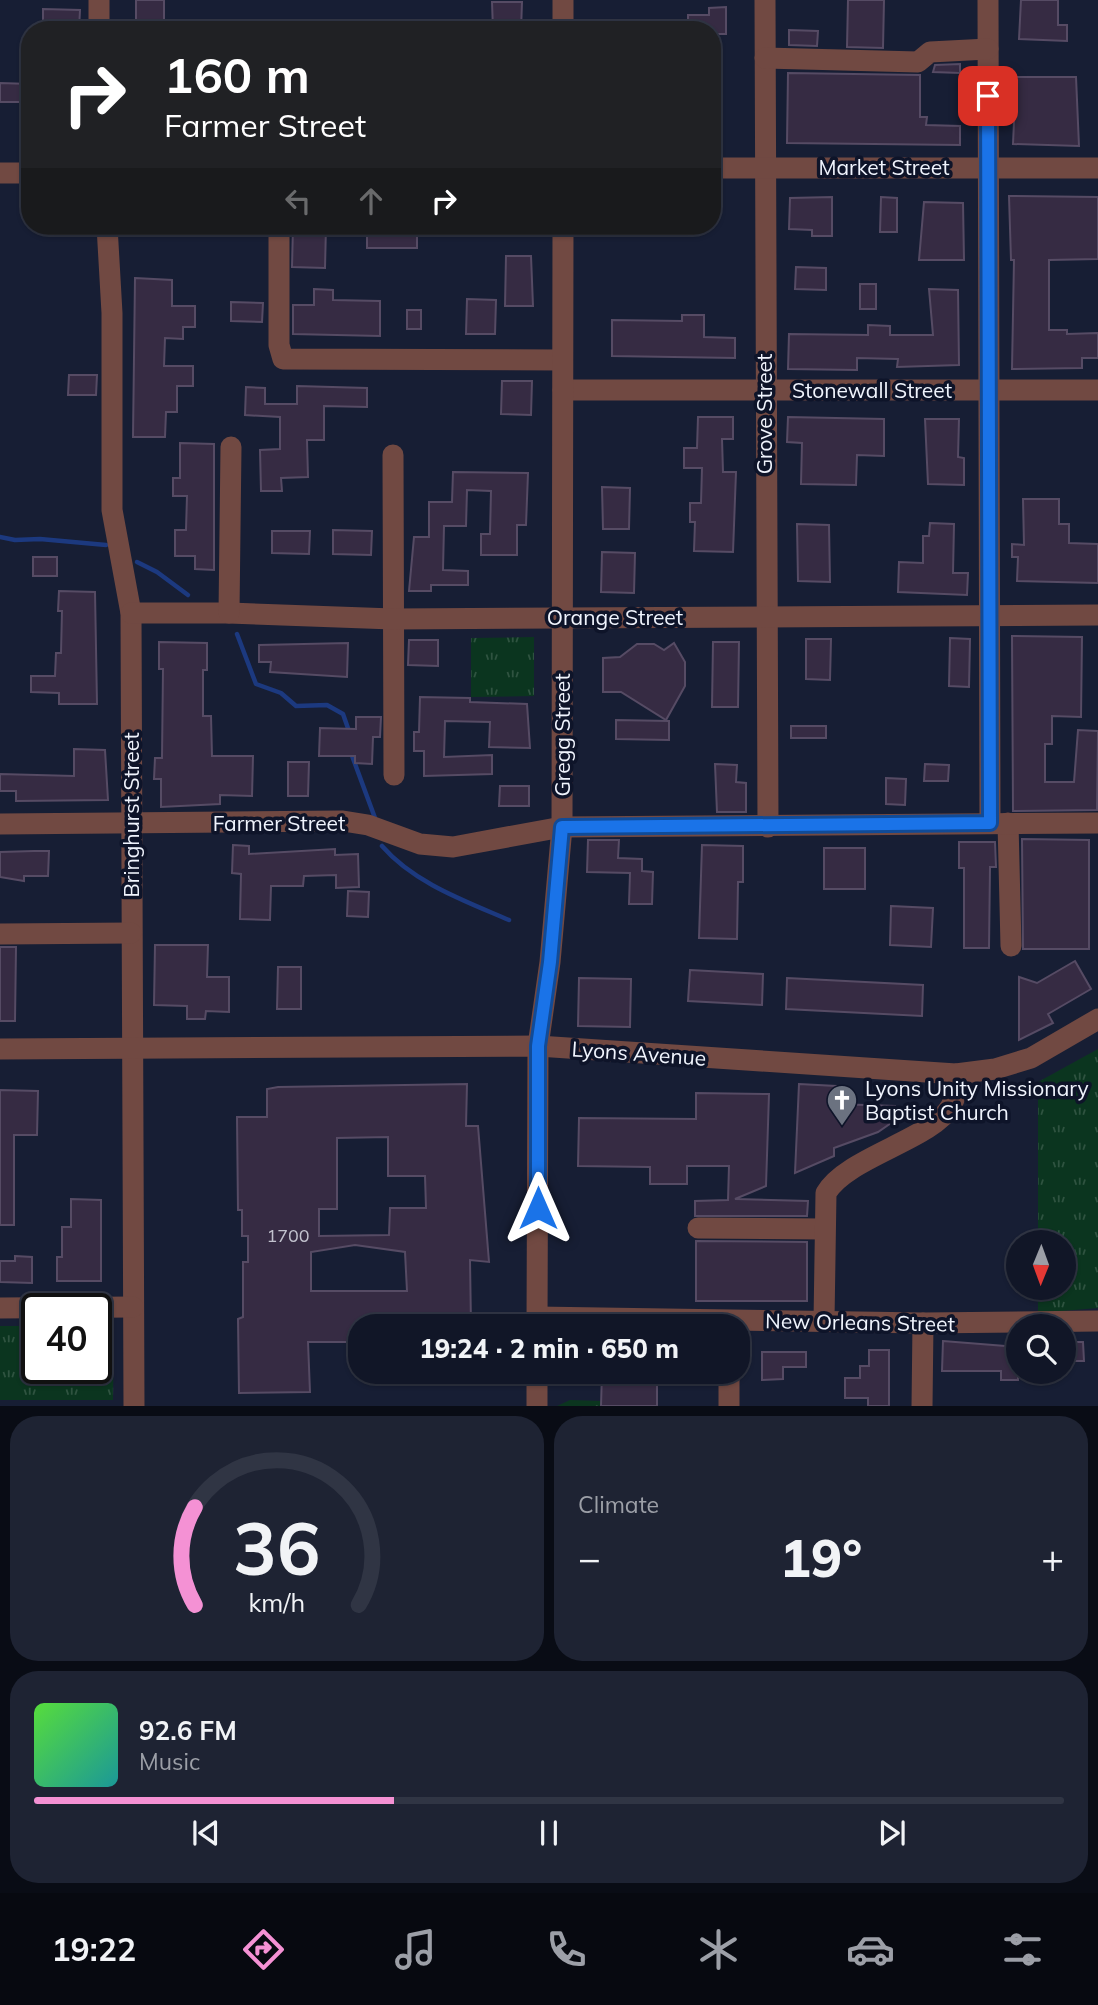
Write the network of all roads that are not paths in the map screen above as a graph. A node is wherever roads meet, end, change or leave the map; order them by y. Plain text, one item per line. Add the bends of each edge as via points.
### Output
1 (99, 0) edge
2 (563, 0) edge
3 (765, 0) edge
4 (988, 0) edge
5 (99, 21) edge
6 (563, 21) edge
7 (988, 49) junction
8 (765, 58) junction
9 (764, 167) junction
10 (988, 167) junction
11 (721, 168) edge
12 (1098, 168) edge
13 (0, 173) edge
14 (21, 173) edge
15 (108, 235) edge
16 (279, 235) edge
17 (563, 235) edge
18 (562, 360) junction
19 (563, 390) junction
20 (988, 390) junction
21 (1098, 390) edge
22 (765, 391) junction
23 (232, 447) dead end
24 (393, 455) dead end
25 (131, 613) junction
26 (229, 613) junction
27 (990, 615) junction
28 (1098, 615) edge
29 (562, 617) junction
30 (765, 617) junction
31 (393, 619) junction
32 (394, 775) dead end
33 (999, 823) junction
34 (1098, 823) edge
35 (0, 824) edge
36 (132, 824) junction
37 (562, 827) junction
38 (768, 827) junction
39 (131, 933) junction
40 (0, 934) edge
41 (1011, 946) dead end
42 (1098, 1019) edge
43 (538, 1046) junction
44 (134, 1048) junction
45 (0, 1049) edge
46 (956, 1074) junction
47 (698, 1228) dead end
48 (824, 1229) junction
49 (133, 1307) junction
50 (0, 1308) edge
51 (537, 1314) edge
52 (824, 1321) junction
53 (1098, 1321) edge
54 (750, 1323) edge
55 (923, 1323) junction
56 (537, 1384) edge
57 (729, 1384) edge
58 (134, 1406) edge
59 (537, 1406) edge
60 (729, 1406) edge
61 (922, 1406) edge

1 - 5 street
2 - 6 street
3 - 8 street, Grove Street
4 - 7 street
7 - 8 street via 930,52 918,62
7 - 10 street
8 - 9 street, Grove Street
9 - 10 street, Market Street
9 - 11 street, Market Street
9 - 22 street, Grove Street
10 - 12 street, Market Street
10 - 20 street
13 - 14 street
15 - 25 street, Bringhurst Street via 112,510
16 - 18 street via 279,345 283,359
17 - 18 street, Gregg Street
18 - 19 street, Gregg Street
19 - 22 street, Stonewall Street
19 - 29 street, Gregg Street
20 - 21 street, Stonewall Street
20 - 22 street, Stonewall Street
20 - 27 street
22 - 30 street, Grove Street
23 - 26 street
24 - 31 street
25 - 26 street, Orange Street
25 - 36 street, Bringhurst Street
26 - 31 street, Orange Street
27 - 28 street, Orange Street
27 - 30 street, Orange Street
27 - 33 street
29 - 30 street, Orange Street
29 - 31 street, Orange Street
29 - 37 street, Gregg Street
30 - 38 street, Grove Street
31 - 32 street
33 - 34 street, Farmer Street
33 - 38 street, Farmer Street
33 - 41 street
35 - 36 street, Farmer Street
36 - 37 street, Farmer Street via 343,821 420,844 453,847
36 - 39 street, Bringhurst Street
37 - 38 street, Farmer Street
37 - 43 street, Gregg Street
39 - 40 street
39 - 44 street, Bringhurst Street
42 - 46 street, Lyons Avenue via 1031,1058
43 - 44 street, Lyons Avenue
43 - 46 street, Lyons Avenue
43 - 51 street, Gregg Street
44 - 45 street, Lyons Avenue
44 - 49 street, Bringhurst Street
46 - 48 street via 950,1109 830,1186
47 - 48 street
48 - 52 street
49 - 50 street
49 - 58 street, Bringhurst Street
52 - 54 street, New Orleans Street
52 - 55 street, New Orleans Street
53 - 55 street, New Orleans Street
55 - 61 street
56 - 59 street
57 - 60 street

